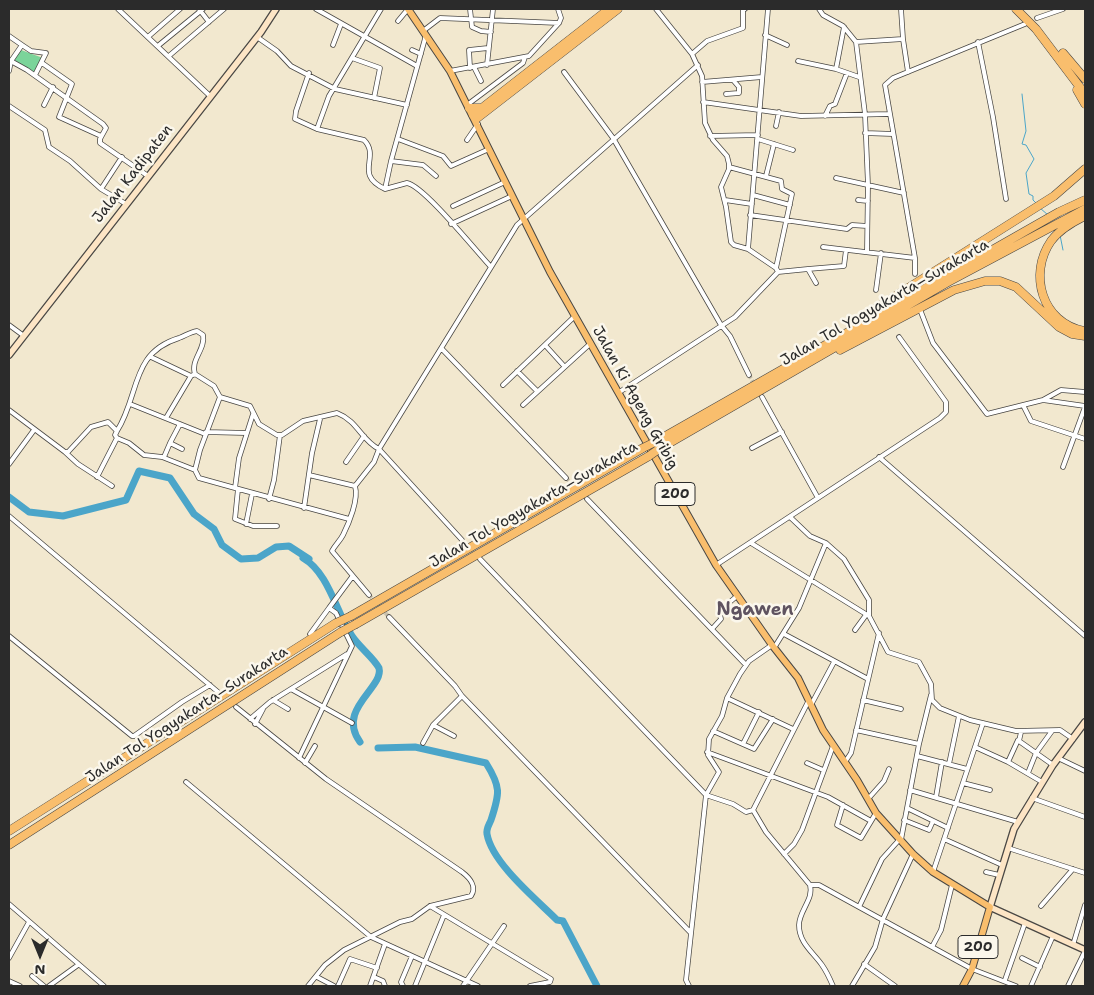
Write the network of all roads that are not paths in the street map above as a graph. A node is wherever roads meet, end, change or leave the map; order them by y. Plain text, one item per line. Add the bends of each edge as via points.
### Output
1 (118, 9) edge
2 (180, 9) edge
3 (201, 9) edge
4 (224, 9) edge
5 (275, 9) edge
6 (316, 9) edge
7 (381, 9) edge
8 (408, 9) edge
9 (470, 9) edge
10 (493, 9) edge
11 (558, 9) edge
12 (609, 9) edge
13 (618, 9) edge
14 (656, 9) edge
15 (745, 9) edge
16 (768, 9) edge
17 (819, 9) edge
18 (901, 9) edge
19 (1016, 9) edge
20 (1024, 9) edge
21 (1063, 9) edge
22 (330, 10) edge
23 (327, 15) junction
24 (1037, 18) dead end
25 (471, 20) junction
26 (492, 20) junction
27 (398, 21) dead end
28 (209, 22) junction
29 (559, 23) junction
30 (340, 24) junction
31 (1025, 24) dead end
32 (844, 28) junction
33 (491, 32) junction
34 (425, 33) junction
35 (765, 35) junction
36 (9, 36) edge
37 (149, 36) junction
38 (257, 37) junction
39 (364, 38) junction
40 (903, 39) junction
41 (856, 42) junction
42 (978, 42) junction
43 (22, 45) junction
44 (159, 45) junction
45 (333, 45) dead end
46 (787, 45) dead end
47 (488, 48) junction
48 (412, 50) dead end
49 (421, 54) junction
50 (692, 54) junction
51 (170, 55) junction
52 (1061, 55) junction
53 (524, 57) junction
54 (352, 58) junction
55 (10, 61) edge
56 (798, 61) dead end
57 (42, 64) junction
58 (487, 65) junction
59 (698, 65) junction
60 (417, 66) junction
61 (472, 68) junction
62 (836, 69) junction
63 (9, 71) edge
64 (450, 71) junction
65 (564, 72) dead end
66 (908, 72) junction
67 (309, 73) junction
68 (847, 73) junction
69 (35, 75) junction
70 (762, 77) junction
71 (859, 77) junction
72 (733, 80) junction
73 (1085, 80) edge
74 (481, 81) dead end
75 (702, 82) junction
76 (1085, 85) edge
77 (53, 88) junction
78 (335, 89) junction
79 (726, 94) dead end
80 (1085, 94) edge
81 (210, 96) junction
82 (67, 98) junction
83 (374, 98) junction
84 (703, 102) junction
85 (407, 104) junction
86 (1085, 104) edge
87 (44, 105) dead end
88 (9, 106) edge
89 (468, 106) junction
90 (759, 108) junction
91 (484, 110) junction
92 (779, 112) junction
93 (865, 114) junction
94 (888, 114) junction
95 (825, 116) junction
96 (476, 120) junction
97 (776, 126) dead end
98 (316, 129) junction
99 (865, 132) junction
100 (893, 134) junction
101 (101, 136) junction
102 (710, 136) junction
103 (758, 137) junction
104 (613, 138) junction
105 (398, 139) junction
106 (467, 140) dead end
107 (774, 144) junction
108 (489, 149) junction
109 (793, 150) dead end
110 (122, 157) junction
111 (391, 161) junction
112 (729, 167) junction
113 (1085, 169) edge
114 (754, 173) junction
115 (148, 176) junction
116 (436, 176) dead end
117 (766, 176) junction
118 (836, 178) dead end
119 (505, 182) junction
120 (868, 185) junction
121 (101, 189) junction
122 (385, 189) junction
123 (904, 193) junction
124 (753, 195) junction
125 (512, 196) junction
126 (1006, 199) dead end
127 (725, 200) junction
128 (858, 200) dead end
129 (1085, 200) edge
130 (868, 201) junction
131 (126, 204) junction
132 (752, 204) junction
133 (790, 205) junction
134 (453, 206) dead end
135 (1085, 209) edge
136 (750, 215) junction
137 (1085, 216) edge
138 (523, 218) junction
139 (786, 221) junction
140 (451, 224) junction
141 (867, 226) junction
142 (823, 247) dead end
143 (748, 249) junction
144 (846, 250) junction
145 (867, 251) junction
146 (881, 253) junction
147 (914, 258) junction
148 (491, 267) junction
149 (808, 269) junction
150 (777, 270) junction
151 (915, 274) dead end
152 (816, 283) dead end
153 (876, 290) dead end
154 (921, 312) dead end
155 (574, 316) junction
156 (9, 325) edge
157 (721, 325) junction
158 (1085, 332) edge
159 (24, 336) junction
160 (1085, 336) edge
161 (899, 337) dead end
162 (591, 343) junction
163 (545, 345) junction
164 (442, 349) junction
165 (9, 355) edge
166 (151, 358) junction
167 (564, 366) junction
168 (779, 370) junction
169 (518, 371) junction
170 (193, 375) junction
171 (749, 375) tunnel mouth
172 (503, 385) dead end
173 (537, 391) junction
174 (1085, 392) edge
175 (618, 393) junction
176 (220, 397) junction
177 (762, 397) dead end
178 (1043, 400) junction
179 (130, 404) junction
180 (735, 404) junction
181 (523, 405) dead end
182 (1023, 405) junction
183 (1085, 407) edge
184 (9, 410) edge
185 (254, 412) junction
186 (166, 418) junction
187 (320, 419) junction
188 (180, 424) junction
189 (34, 430) junction
190 (782, 432) junction
191 (206, 433) junction
192 (246, 433) junction
193 (116, 434) junction
194 (280, 435) junction
195 (364, 436) junction
196 (1074, 436) junction
197 (1085, 440) edge
198 (170, 443) junction
199 (752, 448) dead end
200 (182, 449) dead end
201 (379, 449) junction
202 (65, 452) junction
203 (165, 457) junction
204 (880, 457) junction
205 (346, 462) dead end
206 (9, 464) edge
207 (1063, 467) dead end
208 (195, 468) junction
209 (309, 475) junction
210 (98, 477) junction
211 (566, 478) tunnel mouth
212 (112, 486) dead end
213 (356, 486) junction
214 (236, 489) junction
215 (252, 494) junction
216 (818, 498) junction
217 (269, 499) junction
218 (587, 500) tunnel mouth
219 (304, 508) junction
220 (9, 516) edge
221 (790, 517) junction
222 (349, 520) junction
223 (246, 524) junction
224 (278, 526) dead end
225 (462, 540) tunnel mouth
226 (751, 543) junction
227 (826, 543) junction
228 (480, 559) tunnel mouth
229 (716, 565) junction
230 (352, 577) junction
231 (810, 580) junction
232 (369, 595) tunnel mouth
233 (736, 596) junction
234 (330, 606) junction
235 (389, 616) tunnel mouth
236 (868, 616) junction
237 (712, 629) junction
238 (855, 630) dead end
239 (879, 633) junction
240 (310, 634) dead end
241 (784, 634) junction
242 (9, 636) edge
243 (1085, 636) edge
244 (773, 647) junction
245 (347, 654) junction
246 (834, 662) junction
247 (746, 665) junction
248 (868, 679) junction
249 (210, 685) junction
250 (291, 689) junction
251 (218, 692) dead end
252 (931, 695) junction
253 (462, 696) junction
254 (727, 698) junction
255 (273, 700) junction
256 (862, 700) junction
257 (810, 702) junction
258 (322, 706) junction
259 (236, 707) dead end
260 (264, 707) junction
261 (288, 709) dead end
262 (901, 709) dead end
263 (759, 712) junction
264 (959, 716) junction
265 (250, 719) junction
266 (773, 719) junction
267 (1085, 722) edge
268 (352, 723) dead end
269 (983, 723) junction
270 (255, 724) junction
271 (433, 725) junction
272 (794, 729) junction
273 (713, 730) junction
274 (856, 730) junction
275 (1052, 731) junction
276 (1021, 732) junction
277 (454, 736) dead end
278 (1074, 739) junction
279 (1018, 740) junction
280 (423, 743) dead end
281 (743, 744) junction
282 (919, 744) junction
283 (315, 746) dead end
284 (833, 746) junction
285 (975, 747) junction
286 (707, 752) junction
287 (1036, 753) junction
288 (917, 756) junction
289 (299, 758) junction
290 (1058, 758) junction
291 (845, 762) junction
292 (942, 762) junction
293 (1008, 762) junction
294 (305, 763) junction
295 (807, 763) dead end
296 (949, 764) junction
297 (1053, 765) junction
298 (889, 769) dead end
299 (967, 769) junction
300 (824, 770) junction
301 (1085, 771) edge
302 (1028, 772) junction
303 (771, 775) junction
304 (186, 782) dead end
305 (1042, 782) junction
306 (963, 783) junction
307 (910, 790) junction
308 (990, 790) dead end
309 (815, 793) junction
310 (706, 795) junction
311 (936, 796) junction
312 (1032, 798) junction
313 (868, 799) junction
314 (956, 803) junction
315 (843, 805) junction
316 (907, 808) junction
317 (753, 810) junction
318 (876, 813) junction
319 (1085, 817) edge
320 (904, 820) junction
321 (870, 821) junction
322 (933, 821) junction
323 (1018, 822) junction
324 (948, 828) junction
325 (9, 831) edge
326 (944, 839) junction
327 (900, 841) junction
328 (9, 845) edge
329 (1008, 848) junction
330 (784, 854) junction
331 (913, 854) junction
332 (1002, 865) junction
333 (1073, 869) junction
334 (933, 872) junction
335 (986, 872) dead end
336 (1085, 873) edge
337 (999, 875) junction
338 (810, 884) junction
339 (952, 886) junction
340 (9, 904) edge
341 (1085, 905) edge
342 (430, 906) junction
343 (1041, 906) dead end
344 (859, 907) junction
345 (990, 907) junction
346 (444, 915) junction
347 (883, 919) junction
348 (29, 922) junction
349 (1025, 923) junction
350 (504, 926) dead end
351 (690, 932) junction
352 (1053, 936) junction
353 (371, 937) junction
354 (385, 944) junction
355 (1073, 944) junction
356 (492, 945) junction
357 (932, 948) junction
358 (1085, 950) edge
359 (412, 956) junction
360 (9, 958) edge
361 (1022, 958) dead end
362 (424, 960) junction
363 (864, 964) junction
364 (78, 965) junction
365 (1040, 967) junction
366 (377, 968) junction
367 (972, 969) junction
368 (32, 976) dead end
369 (317, 977) junction
370 (374, 977) junction
371 (1005, 980) junction
372 (9, 981) edge
373 (466, 981) junction
374 (890, 985) edge
375 (20, 986) edge
376 (44, 986) edge
377 (49, 986) edge
378 (104, 986) edge
379 (308, 986) edge
380 (336, 986) edge
381 (370, 986) edge
382 (386, 986) edge
383 (403, 986) edge
384 (415, 986) edge
385 (463, 986) edge
386 (478, 986) edge
387 (530, 986) edge
388 (689, 986) edge
389 (833, 986) edge
390 (852, 986) edge
391 (895, 986) edge
392 (964, 986) edge
393 (1016, 986) edge
394 (1031, 986) edge
395 (1068, 986) edge

1 - 37 street
2 - 37 street
3 - 28 street
3 - 44 street
4 - 28 street
5 - 38 street, Jalan Kadipaten
6 - 23 street
7 - 39 street
8 - 27 street
8 - 34 main road, Jalan Ki Ageng Gribig / 200
9 - 25 street
10 - 26 street
11 - 29 street
12 - 91 highway
13 - 91 highway
14 - 50 street
15 - 50 street via 743,28 707,40
16 - 35 street
17 - 32 street
18 - 40 street
19 - 52 highway
20 - 52 highway
21 - 24 street
22 - 23 street
23 - 30 street
25 - 26 street
25 - 33 street via 472,27
25 - 34 street via 440,18
26 - 29 street
26 - 33 street
28 - 51 street
29 - 53 street via 530,55
30 - 39 street
30 - 45 street
31 - 42 street
32 - 41 street
32 - 62 street
33 - 47 street
34 - 49 street
34 - 64 main road, Jalan Ki Ageng Gribig / 200
35 - 46 street
35 - 70 street
36 - 43 street
37 - 44 street
38 - 67 street via 291,66
38 - 81 street, Jalan Kadipaten
39 - 54 street
39 - 60 street
40 - 41 street
40 - 66 street
41 - 71 street
42 - 66 street
42 - 126 street
43 - 55 street
43 - 57 street via 31,51 45,52
44 - 51 street
47 - 58 street
47 - 61 street via 469,50
48 - 49 street
49 - 60 street
50 - 59 street
51 - 81 street
52 - 73 highway
52 - 76 highway
52 - 80 highway
52 - 86 highway
53 - 58 street
53 - 89 street via 523,63
54 - 78 street
54 - 83 street via 380,68
55 - 63 street
55 - 69 street
56 - 62 street
57 - 69 street
57 - 82 street via 72,83
58 - 61 street
59 - 75 street
59 - 104 street
60 - 85 street
61 - 64 street
61 - 74 street
62 - 68 street
64 - 89 main road, Jalan Ki Ageng Gribig / 200
65 - 104 street
66 - 94 street via 885,85
67 - 78 street
67 - 98 street via 294,118
68 - 71 street
68 - 95 street via 835,104 830,106
69 - 77 street
70 - 72 street
70 - 90 street
71 - 93 street
72 - 75 street
72 - 79 street via 739,93
75 - 84 street
77 - 82 street
77 - 87 street
78 - 83 street
78 - 98 street
81 - 115 street, Jalan Kadipaten
82 - 101 street via 105,125
82 - 101 street via 59,117
83 - 85 street
84 - 90 street
84 - 102 street via 704,120
85 - 105 street
88 - 121 street via 44,129 47,146 70,161
89 - 91 highway
89 - 96 main road, Jalan Ki Ageng Gribig / 200
90 - 92 street
90 - 103 street
91 - 96 highway
92 - 95 street
92 - 97 street
93 - 94 street
93 - 95 street
93 - 99 street
94 - 100 street
96 - 106 street
96 - 108 main road, Jalan Ki Ageng Gribig / 200
98 - 122 street via 366,142 370,178
99 - 100 street
99 - 120 street
100 - 123 street
101 - 110 street via 100,143
102 - 103 street
102 - 112 street via 726,156
103 - 107 street
103 - 114 street
104 - 138 street
104 - 157 street
105 - 108 street via 443,156 450,166
105 - 111 street
107 - 109 street
107 - 117 street
108 - 119 main road, Jalan Ki Ageng Gribig / 200
110 - 115 street
110 - 121 street
111 - 116 street via 423,165
111 - 122 street
112 - 114 street
112 - 127 street via 721,185
113 - 168 highway via 1054,196
114 - 117 street
114 - 124 street
115 - 131 street, Jalan Kadipaten
117 - 133 street via 782,182 782,189 792,193
118 - 120 street
119 - 125 main road, Jalan Ki Ageng Gribig / 200
119 - 134 street
120 - 123 street
120 - 130 street
121 - 131 street
122 - 140 street via 410,184 433,201
123 - 147 street
124 - 132 street
124 - 133 street
125 - 138 main road, Jalan Ki Ageng Gribig / 200
125 - 140 street
127 - 132 street
127 - 143 street via 731,242
128 - 130 street
129 - 168 highway, Jalan Tol Yogyakarta–Surakarta via 1058,212
130 - 141 street
131 - 159 street, Jalan Kadipaten
132 - 136 street
133 - 139 street
135 - 180 highway, Jalan Tol Yogyakarta–Surakarta via 948,282
136 - 139 street
136 - 143 street
137 - 158 highway via 1064,228 1053,239 1046,250 1040,282 1043,298 1051,313 1076,330
138 - 148 street
138 - 155 main road, Jalan Ki Ageng Gribig / 200
139 - 141 street via 847,229 852,225
139 - 150 street
140 - 148 street
141 - 145 street
142 - 144 street
143 - 150 street
144 - 145 street
144 - 149 street via 844,266
145 - 146 street
146 - 147 street
146 - 153 street
147 - 151 street
148 - 164 street
149 - 150 street
149 - 152 street
150 - 157 street via 739,313
154 - 182 street via 933,343 986,413
155 - 162 main road, Jalan Ki Ageng Gribig / 200
155 - 163 street
156 - 159 street
157 - 171 street
157 - 175 street
159 - 165 street, Jalan Kadipaten
160 - 180 highway via 1059,327 1016,287 1000,281 985,281 954,290
161 - 204 street via 946,402 947,409 940,418
162 - 167 street
162 - 175 main road, Jalan Ki Ageng Gribig / 200
163 - 167 street
163 - 169 street
164 - 201 street
164 - 211 street
166 - 170 street
166 - 170 street via 157,348 168,340 199,331 204,343
166 - 179 street via 137,374
167 - 173 street
168 - 325 highway, Jalan Tol Yogyakarta–Surakarta, bridge via 336,623
169 - 172 street
169 - 173 street
170 - 176 street via 214,386
170 - 186 street
173 - 181 street
174 - 178 street via 1061,390
175 - 229 main road, Jalan Ki Ageng Gribig / 200
176 - 185 street via 247,404
176 - 191 street
177 - 190 street
178 - 182 street
178 - 183 street
179 - 186 street
179 - 193 street
180 - 328 highway, Jalan Tol Yogyakarta–Surakarta, bridge via 341,632
182 - 196 street via 1031,421
183 - 196 street
184 - 189 street
185 - 192 street
185 - 194 street via 259,424
186 - 188 street
187 - 194 street via 300,422
187 - 195 street via 339,414 356,425
187 - 209 street
188 - 191 street
188 - 198 street
189 - 202 street
189 - 206 street
190 - 199 street
190 - 216 street
191 - 192 street
191 - 208 street
192 - 214 street via 237,468
193 - 202 street via 109,423 91,427
193 - 203 street via 144,455
193 - 210 street
194 - 217 street
195 - 201 street
195 - 205 street
196 - 197 street
196 - 207 street
198 - 200 street
198 - 203 street
201 - 213 street via 374,462
201 - 225 street
202 - 210 street
203 - 208 street
204 - 216 street
204 - 243 street
208 - 214 street via 199,478
209 - 213 street
209 - 219 street
210 - 212 street
213 - 222 street
214 - 215 street
214 - 223 street via 234,517
215 - 217 street
215 - 223 street
216 - 221 street
217 - 219 street
218 - 237 street
219 - 222 street
220 - 249 street
221 - 226 street
221 - 227 street via 810,536
222 - 230 street via 332,552
223 - 224 street
226 - 229 street
226 - 231 street
227 - 231 street
227 - 236 street via 844,559 869,600
228 - 310 street
229 - 233 main road, Jalan Ki Ageng Gribig / 200
230 - 232 street
230 - 234 street
231 - 236 street
231 - 241 street
233 - 237 street via 719,612 721,619
233 - 244 main road, Jalan Ki Ageng Gribig / 200
234 - 240 street
234 - 245 street via 352,642
235 - 253 street
236 - 238 street
236 - 239 street
237 - 247 street
239 - 248 street
239 - 252 street via 888,652 919,662 931,684
241 - 244 street
241 - 246 street
242 - 249 street via 132,736
244 - 247 street
244 - 257 main road, Jalan Ki Ageng Gribig / 200 via 798,678
245 - 250 street
245 - 258 street
246 - 248 street
246 - 257 street
247 - 254 street
248 - 256 street
249 - 251 street
250 - 255 street
250 - 258 street
252 - 264 street via 940,708
252 - 282 street
253 - 271 street
253 - 351 street
254 - 263 street
254 - 273 street via 722,716
255 - 260 street
255 - 261 street
256 - 262 street
256 - 274 street
257 - 272 street
257 - 284 main road, Jalan Ki Ageng Gribig / 200
258 - 268 street
258 - 289 street
259 - 265 street
260 - 265 street
260 - 270 street
263 - 266 street
263 - 281 street
264 - 269 street
264 - 296 street
265 - 270 street
266 - 272 street
266 - 281 street via 756,749
267 - 278 street
269 - 276 street
269 - 285 street
270 - 289 street
271 - 277 street
271 - 280 street
272 - 303 street
273 - 281 street
273 - 286 street
274 - 282 street
274 - 291 street via 851,753
275 - 276 street
275 - 278 street via 1063,731
275 - 287 street
276 - 279 street
278 - 290 street
279 - 287 street
279 - 293 street
282 - 288 street
283 - 294 street
284 - 291 main road, Jalan Ki Ageng Gribig / 200
284 - 300 street
285 - 293 street
285 - 299 street
286 - 303 street
286 - 310 street via 718,772
287 - 297 street
287 - 302 street
288 - 292 street
288 - 307 street
289 - 294 street
290 - 297 street
290 - 301 street
291 - 313 main road, Jalan Ki Ageng Gribig / 200
292 - 296 street
292 - 311 street
293 - 302 street
294 - 342 street via 469,878 474,890 471,896
295 - 300 street
296 - 299 street
297 - 305 street
298 - 313 street via 884,781
299 - 306 street
300 - 309 street
302 - 305 street
303 - 309 street
303 - 317 street
304 - 353 street
305 - 312 street
306 - 308 street
306 - 314 street
307 - 311 street
307 - 316 street
309 - 315 street
309 - 330 street via 802,830
310 - 317 street via 746,812
310 - 351 street
311 - 314 street
312 - 319 street
312 - 323 street
313 - 318 main road, Jalan Ki Ageng Gribig / 200
314 - 323 street
314 - 324 street
315 - 321 street
315 - 321 street via 837,823 839,828 862,838
316 - 320 street
316 - 322 street
317 - 330 street
318 - 321 street
318 - 327 main road, Jalan Ki Ageng Gribig / 200
320 - 322 street via 928,830
320 - 327 street
322 - 324 street
323 - 329 street
324 - 326 street
326 - 332 street
326 - 334 street
327 - 331 main road, Jalan Ki Ageng Gribig / 200
327 - 344 street via 882,859
329 - 332 street
329 - 333 street
330 - 338 street
331 - 334 main road, Jalan Ki Ageng Gribig / 200
331 - 347 street
332 - 337 street
333 - 336 street
333 - 343 street
334 - 339 main road, Jalan Ki Ageng Gribig / 200
335 - 337 street
337 - 345 street
338 - 344 street via 819,885
338 - 389 street via 799,924 800,932
339 - 345 main road, Jalan Ki Ageng Gribig / 200
339 - 357 street via 941,930
340 - 348 street
341 - 355 street
342 - 346 street
342 - 353 street via 412,919
344 - 347 street
345 - 349 street
345 - 367 main road, 200
346 - 356 street
346 - 362 street
347 - 357 street
347 - 363 street via 875,947
348 - 360 street
348 - 364 street
349 - 352 street
349 - 371 street
350 - 356 street
351 - 388 street via 686,980
352 - 355 street
352 - 365 street
353 - 354 street
353 - 369 street via 344,950 325,965
354 - 359 street
354 - 366 street
355 - 358 street
356 - 373 street
356 - 387 street via 551,979 550,982
357 - 367 street
358 - 395 street
359 - 362 street
359 - 383 street via 401,982
361 - 365 street
362 - 373 street
362 - 384 street
363 - 374 street
363 - 390 street
364 - 377 street
364 - 378 street
365 - 394 street
366 - 370 street
366 - 380 street via 350,959
367 - 371 street
367 - 392 main road, 200
368 - 376 street
369 - 379 street
369 - 380 street
370 - 381 street
370 - 382 street
371 - 393 street
372 - 375 street
373 - 385 street
373 - 386 street
374 - 391 street

